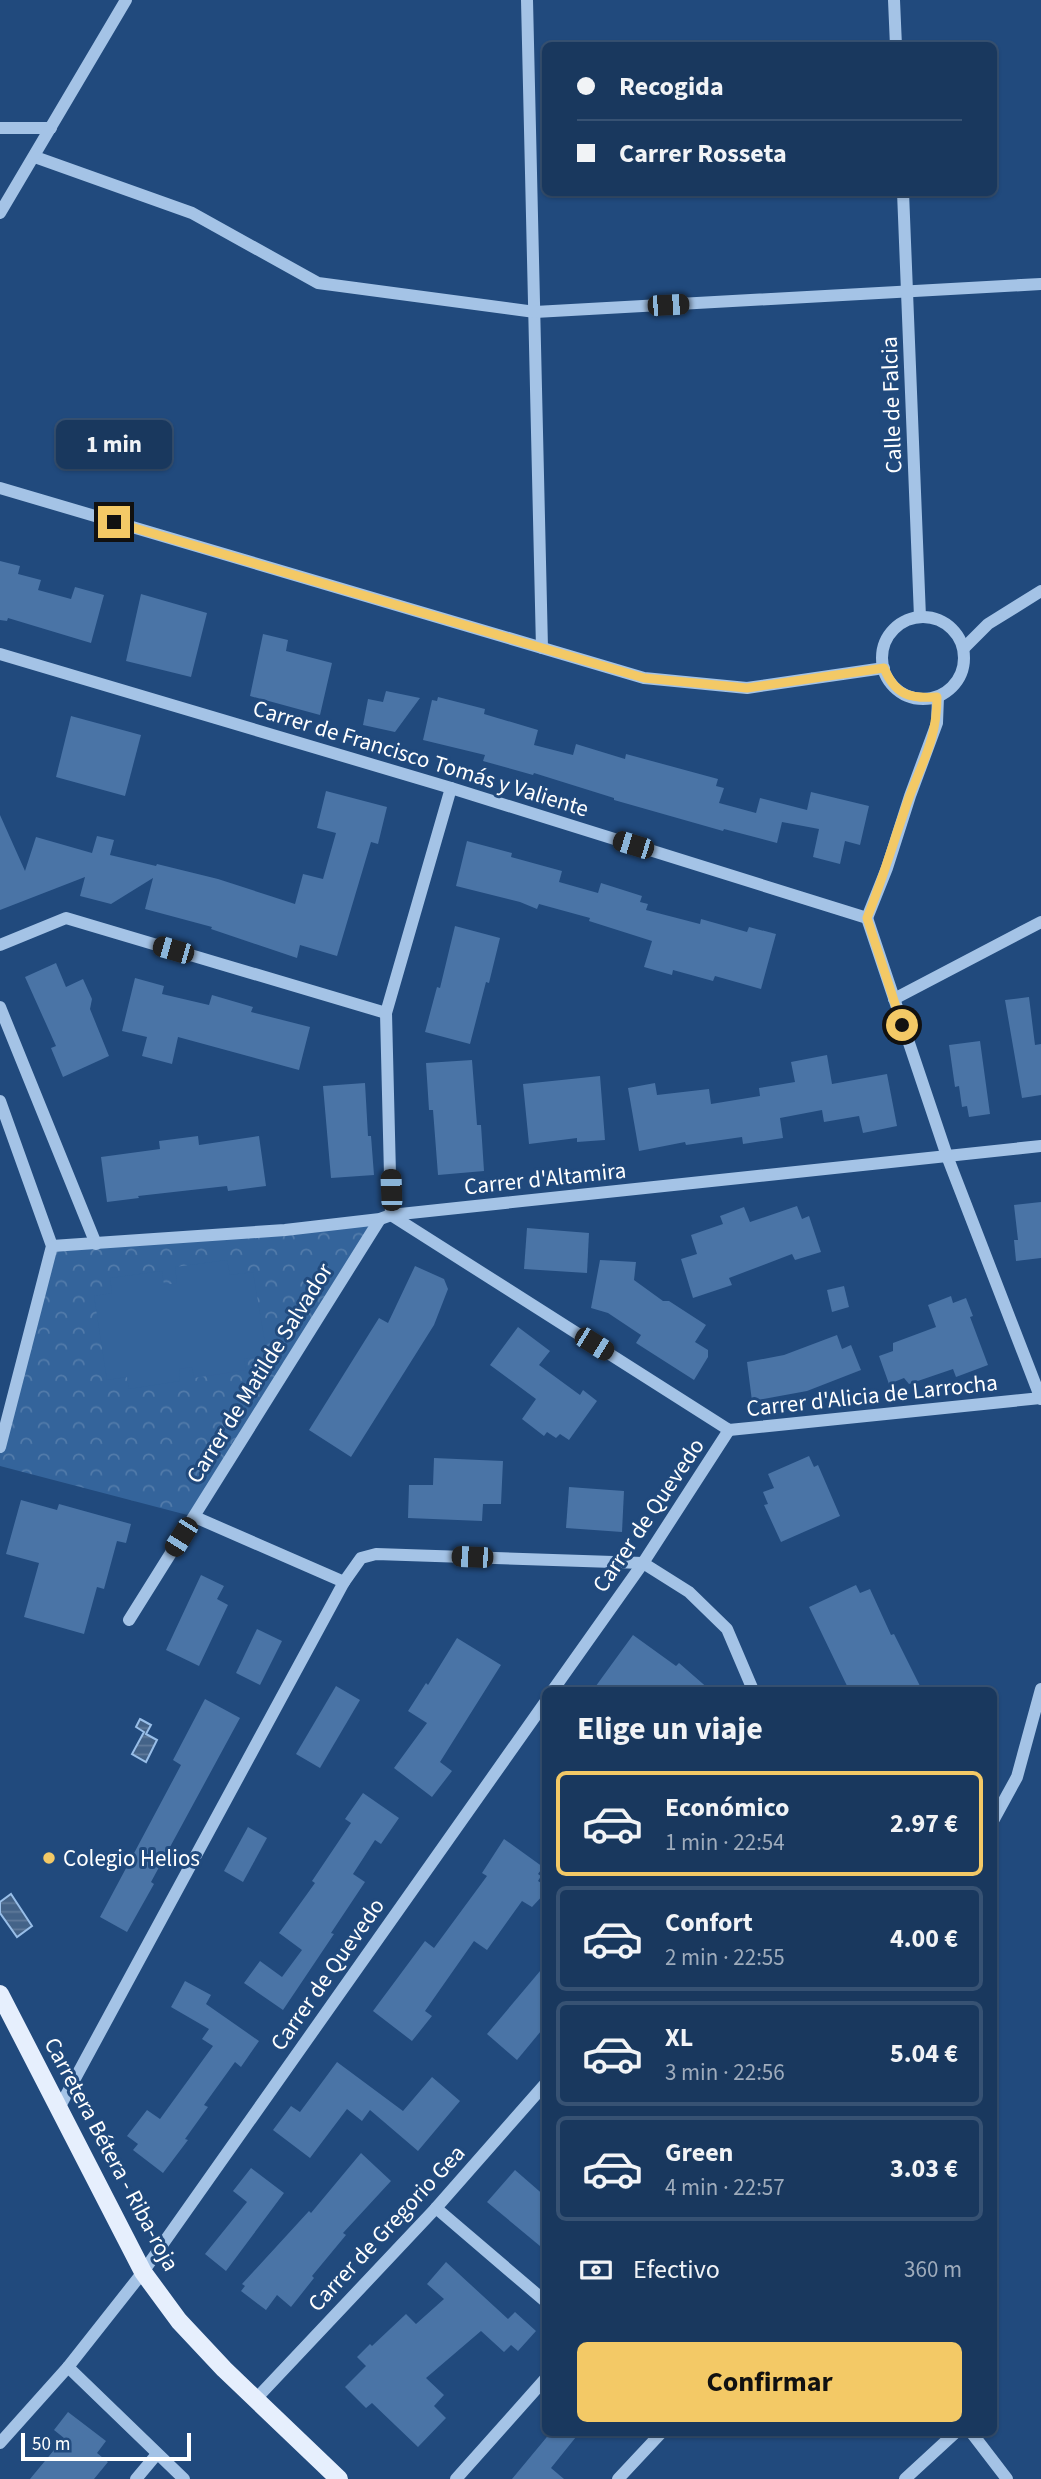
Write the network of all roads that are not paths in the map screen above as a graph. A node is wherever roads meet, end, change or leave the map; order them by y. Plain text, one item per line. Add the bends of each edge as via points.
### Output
1 (126, 0) edge
2 (527, 0) edge
3 (894, 0) edge
4 (896, 42) edge
5 (0, 128) edge
6 (51, 128) junction
7 (35, 157) junction
8 (904, 196) edge
9 (0, 213) edge
10 (1041, 284) edge
11 (908, 293) junction
12 (535, 312) junction
13 (0, 488) edge
14 (1041, 592) edge
15 (920, 617) junction
16 (542, 648) junction
17 (964, 648) junction
18 (0, 654) edge
19 (884, 668) junction
20 (937, 697) junction
21 (452, 788) junction
22 (867, 918) junction
23 (1041, 922) edge
24 (0, 945) edge
25 (894, 999) junction
26 (0, 1007) edge
27 (386, 1013) junction
28 (0, 1101) edge
29 (1041, 1146) edge
30 (947, 1156) junction
31 (386, 1217) junction
32 (96, 1244) junction
33 (52, 1246) junction
34 (1041, 1398) edge
35 (729, 1430) junction
36 (0, 1447) edge
37 (195, 1517) junction
38 (643, 1563) junction
39 (344, 1582) junction
40 (129, 1620) dead end
41 (555, 1687) edge
42 (751, 1687) edge
43 (1041, 1689) edge
44 (542, 1707) edge
45 (997, 1814) edge
46 (0, 1994) edge
47 (542, 2088) edge
48 (58, 2109) junction
49 (436, 2208) junction
50 (143, 2272) junction
51 (542, 2299) edge
52 (68, 2367) junction
53 (542, 2382) edge
54 (255, 2400) junction
55 (658, 2436) edge
56 (952, 2436) edge
57 (974, 2436) edge
58 (0, 2443) edge
59 (158, 2454) junction
60 (136, 2479) edge
61 (184, 2479) edge
62 (339, 2479) edge
63 (456, 2479) edge
64 (618, 2479) edge
65 (905, 2479) edge
66 (1007, 2479) edge

1 - 6 street
2 - 12 street
3 - 4 street
5 - 6 street
6 - 7 street
7 - 9 street
7 - 12 street via 192,213 318,283
8 - 11 street, Calle de Falcia
10 - 11 street
11 - 12 street
11 - 15 street, Calle de Falcia
12 - 16 street
13 - 16 street
14 - 17 street via 988,624
15 - 17 street via 931,617 952,628
15 - 19 street via 908,619 889,634
16 - 19 street via 644,678 747,688
17 - 20 street via 961,674 954,686
18 - 21 street, Carrer de Francisco Tomás y Valiente
19 - 20 street via 896,689 918,699
20 - 22 street via 937,723
21 - 22 street, Carrer de Francisco Tomás y Valiente
21 - 27 street
22 - 25 street
23 - 25 street
24 - 27 street via 66,918
25 - 30 street
26 - 32 street
27 - 31 street
28 - 33 street
29 - 30 street, Carrer d'Altamira
30 - 31 street, Carrer d'Altamira
30 - 34 street
31 - 32 street, Carrer d'Altamira via 285,1230
31 - 35 street, Carrer d'Alicia de Larrocha
31 - 37 street, Carrer de Matilde Salvador
32 - 33 street, Carrer d'Altamira
33 - 36 street
34 - 35 street, Carrer d'Alicia de Larrocha
35 - 38 street, Carrer de Quevedo
37 - 39 street
37 - 40 street, Carrer de Matilde Salvador
38 - 39 street via 376,1554 361,1558
38 - 41 street, Carrer de Quevedo
38 - 42 street via 689,1592 727,1629
39 - 48 street
43 - 45 street via 1017,1777
44 - 50 street, Carrer de Quevedo
46 - 48 main road, Carretera Bétera - Riba-roja
47 - 49 street, Carrer de Gregorio Gea
48 - 50 main road, Carretera Bétera - Riba-roja
49 - 51 street
49 - 54 street, Carrer de Gregorio Gea
50 - 52 street, Carrer de Quevedo
50 - 54 main road, Carretera Bétera - Riba-roja via 178,2321
52 - 58 street, Carrer de Quevedo
52 - 59 street
53 - 63 street
54 - 62 main road, Carretera Bétera - Riba-roja
55 - 64 street
56 - 65 street
57 - 66 street
59 - 60 street
59 - 61 street

